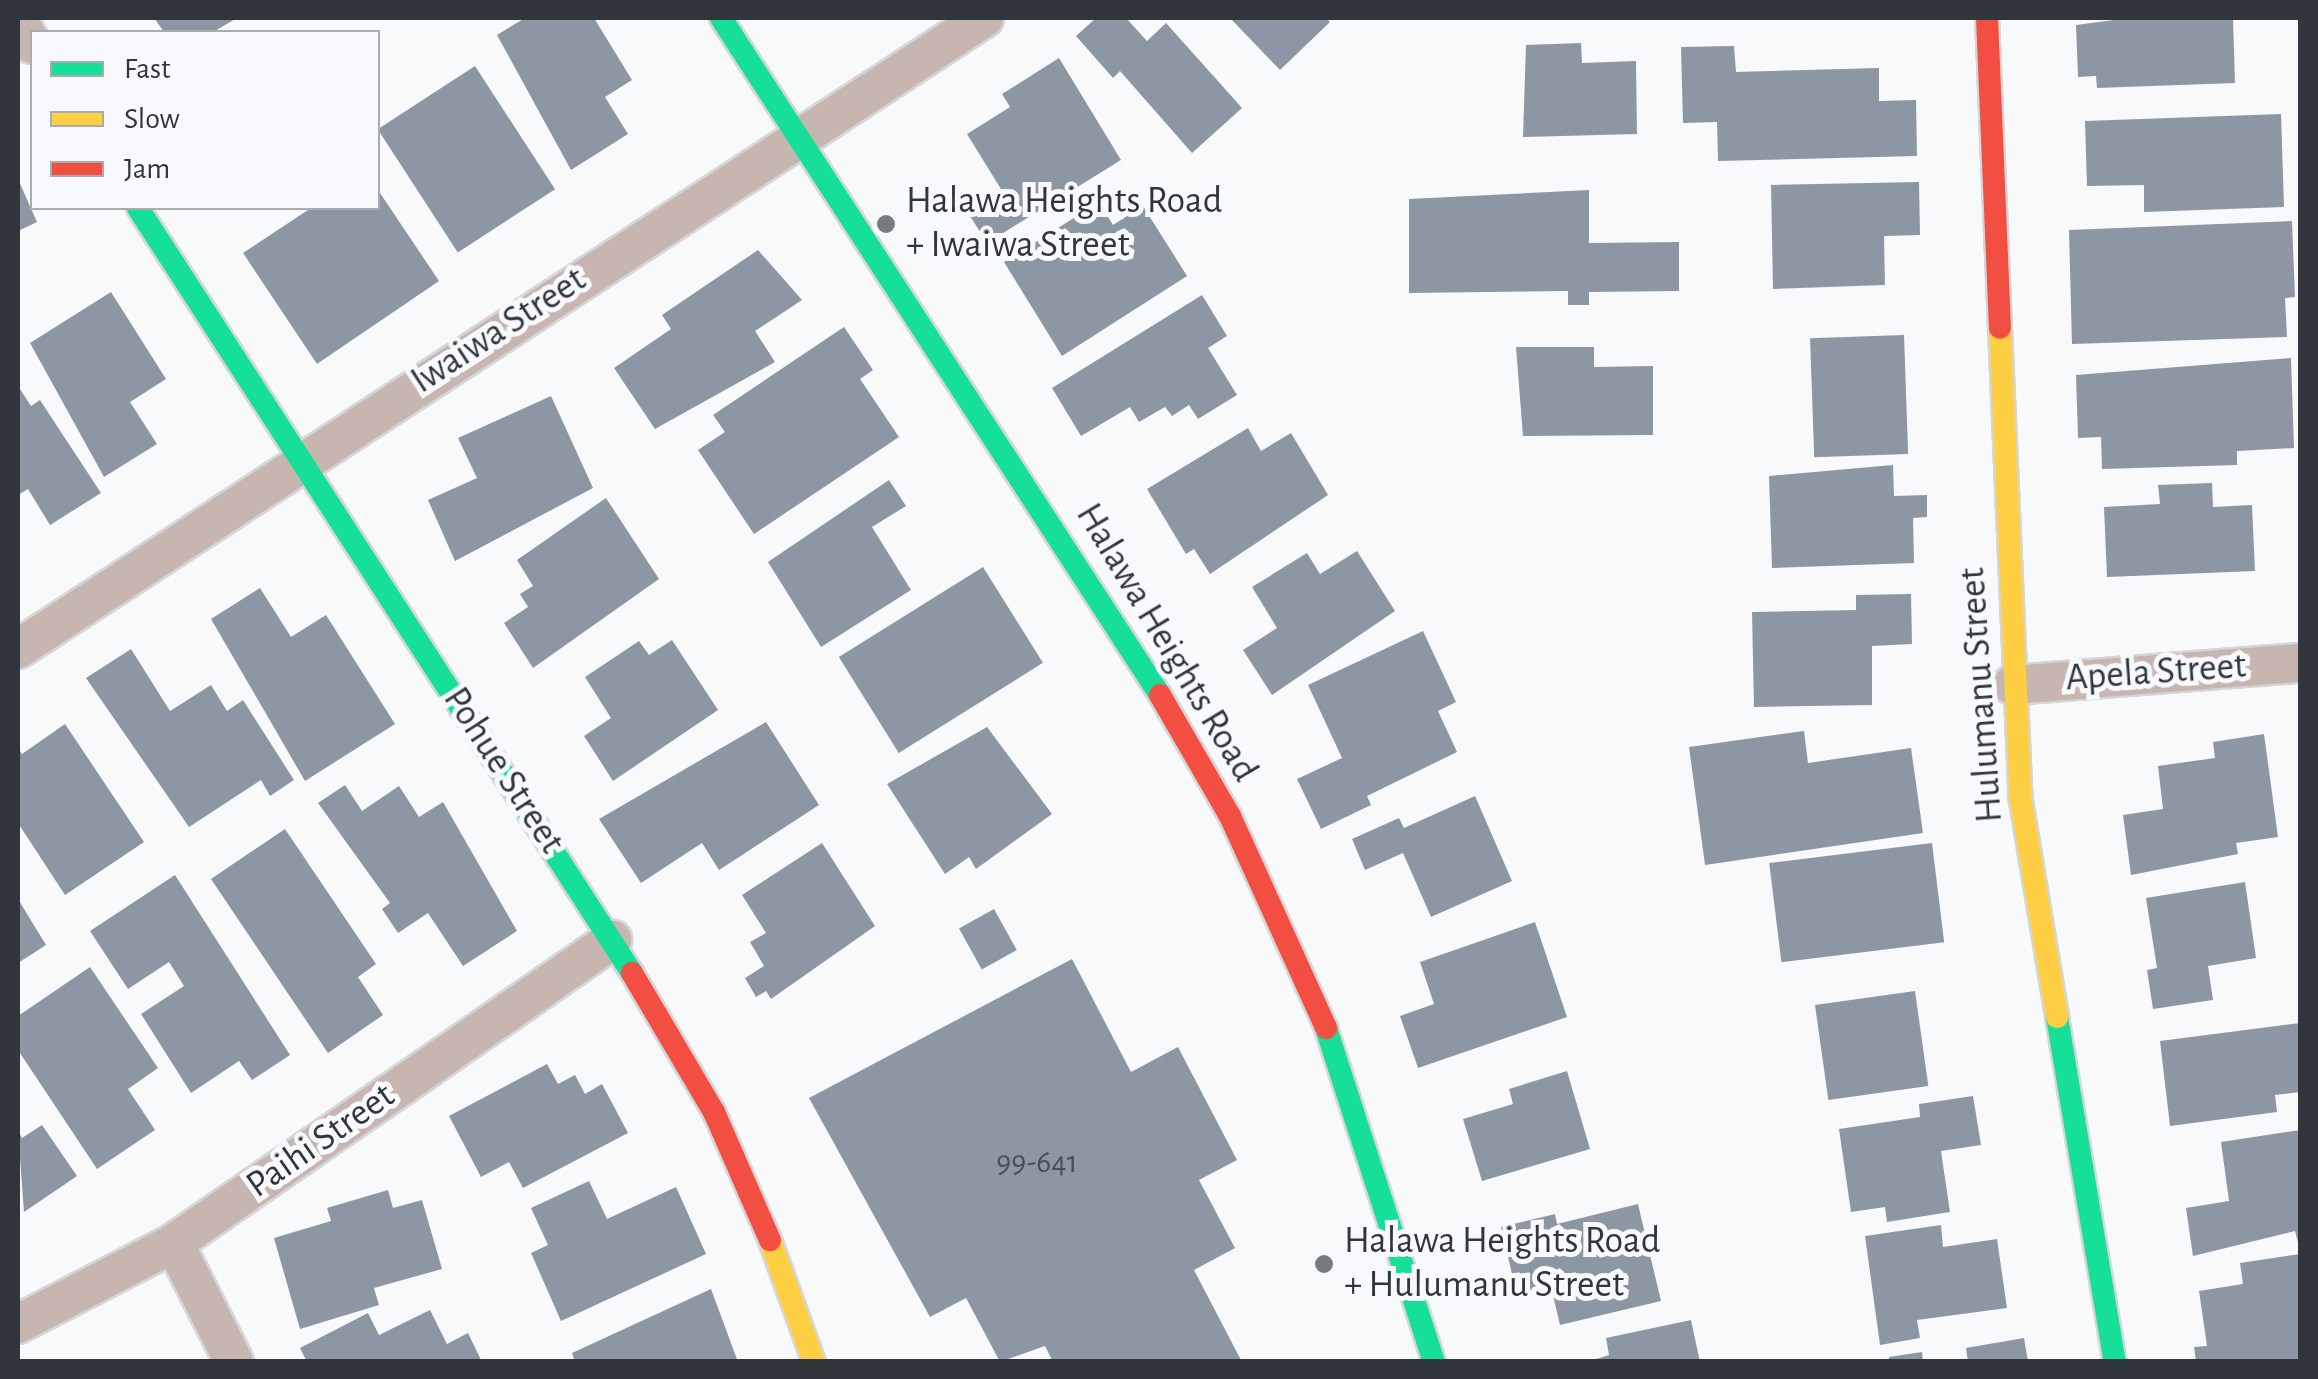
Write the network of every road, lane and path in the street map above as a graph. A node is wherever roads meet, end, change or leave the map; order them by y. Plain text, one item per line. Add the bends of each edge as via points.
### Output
1 (722, 18) edge
2 (984, 18) edge
3 (1987, 18) edge
4 (800, 139) junction
5 (139, 210) edge
6 (301, 460) junction
7 (18, 649) edge
8 (2300, 663) edge
9 (2012, 685) junction
10 (612, 940) junction
11 (174, 1244) junction
12 (18, 1324) edge
13 (234, 1362) edge
14 (814, 1362) edge
15 (1434, 1362) edge
16 (2114, 1362) edge

1 - 4 street, Halawa Heights Road
2 - 4 street, Iwaiwa Street
3 - 9 street, Hulumanu Street
4 - 6 street, Iwaiwa Street
4 - 15 street, Halawa Heights Road via 1108,604 1230,816 1337,1052
5 - 6 street, Pohue Street
6 - 7 street, Iwaiwa Street
6 - 10 street, Pohue Street
8 - 9 street, Apela Street
9 - 16 street, Hulumanu Street via 2020,795
10 - 11 street, Paihi Street
10 - 14 street, Pohue Street via 714,1112 794,1294
11 - 12 street, Paihi Street
11 - 13 street

